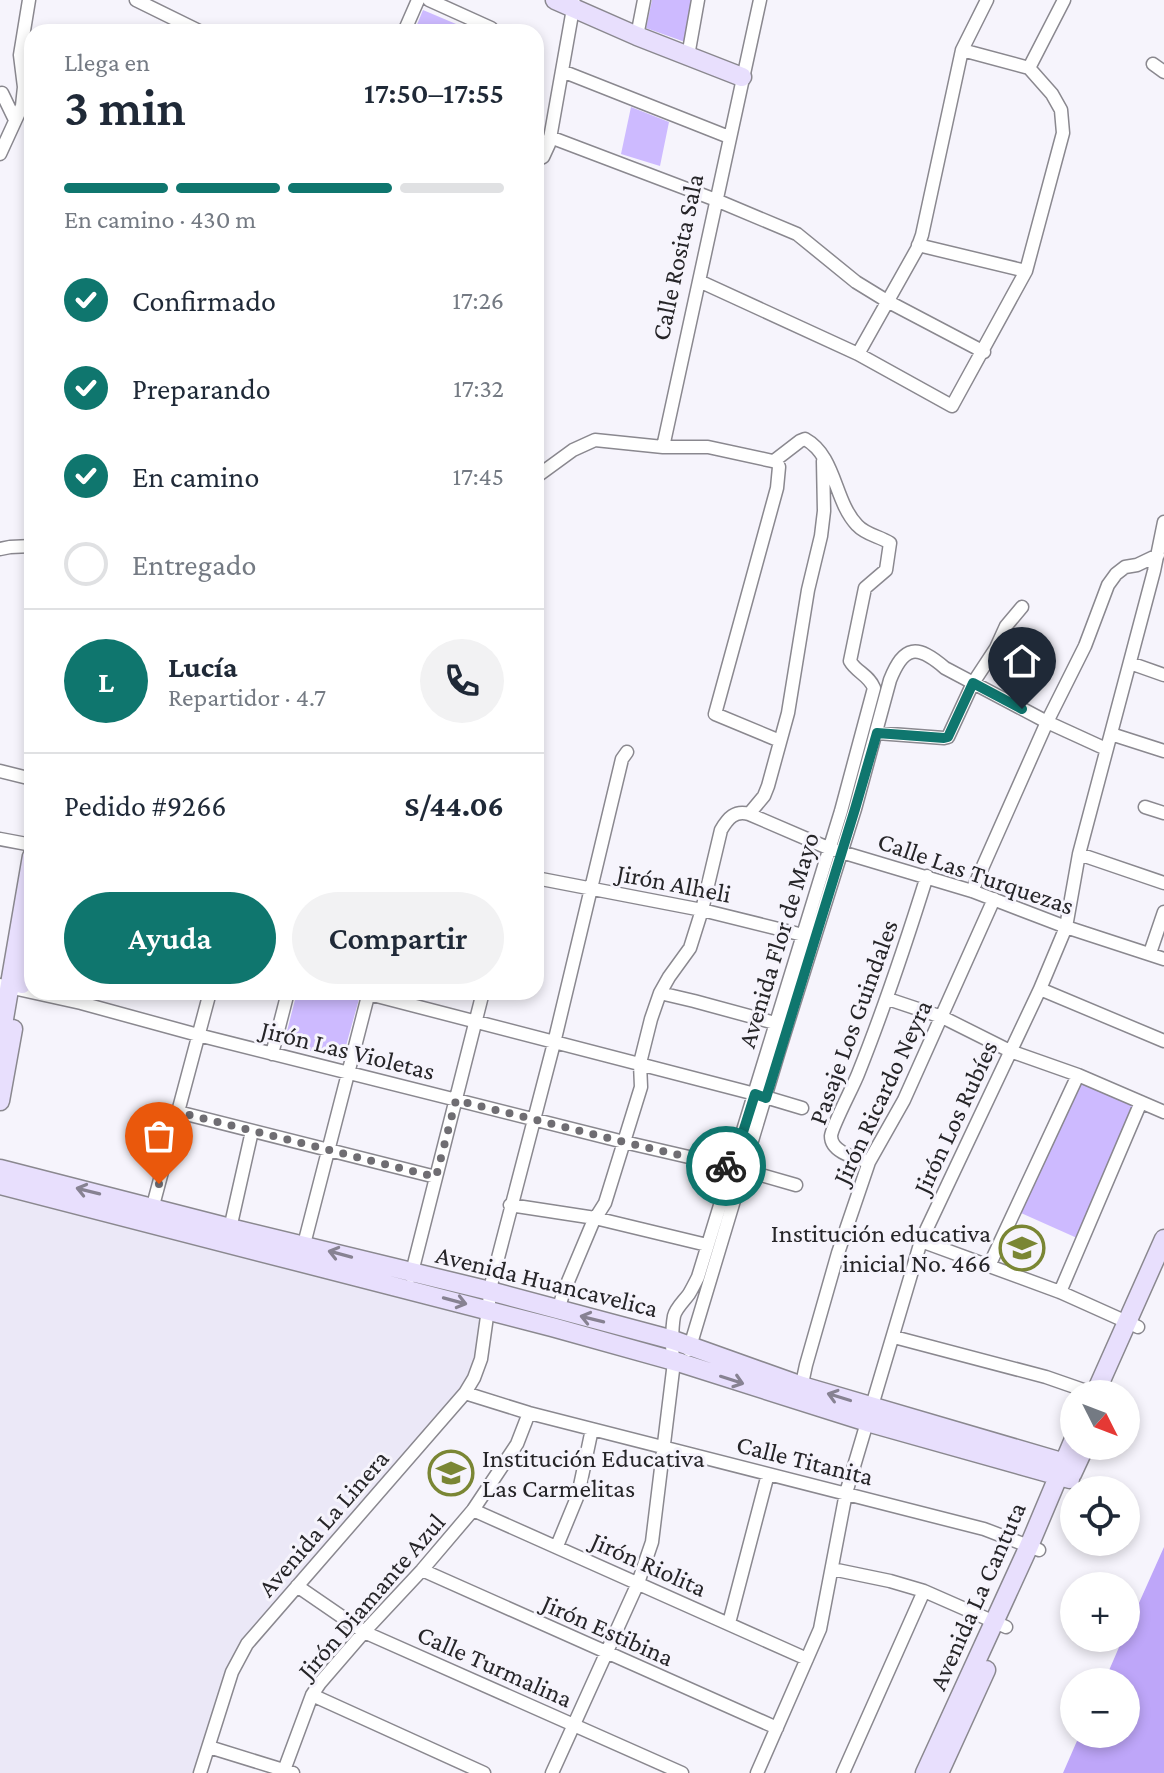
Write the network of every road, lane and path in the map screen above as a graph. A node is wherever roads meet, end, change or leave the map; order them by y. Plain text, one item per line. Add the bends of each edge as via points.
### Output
1 (29, 0) edge
2 (136, 0) edge
3 (418, 0) edge
4 (429, 0) edge
5 (555, 0) edge
6 (644, 0) edge
7 (698, 0) edge
8 (760, 0) edge
9 (987, 0) edge
10 (1064, 0) edge
11 (574, 4) edge
12 (25, 24) edge
13 (185, 24) edge
14 (408, 24) edge
15 (482, 24) edge
16 (24, 31) edge
17 (637, 36) junction
18 (962, 50) junction
19 (688, 56) junction
20 (1029, 68) junction
21 (562, 71) junction
22 (24, 72) edge
23 (742, 77) junction
24 (24, 90) edge
25 (1, 93) edge
26 (24, 100) edge
27 (15, 120) junction
28 (550, 137) junction
29 (729, 137) junction
30 (0, 154) edge
31 (544, 156) edge
32 (716, 200) junction
33 (918, 245) junction
34 (1026, 271) junction
35 (699, 281) junction
36 (887, 301) junction
37 (984, 352) junction
38 (858, 354) junction
39 (663, 447) junction
40 (823, 458) junction
41 (775, 462) junction
42 (544, 471) edge
43 (1164, 522) edge
44 (24, 546) edge
45 (0, 549) edge
46 (1158, 555) junction
47 (1159, 574) edge
48 (1022, 607) dead end
49 (1130, 663) junction
50 (1164, 675) edge
51 (973, 683) junction
52 (1047, 722) junction
53 (877, 733) junction
54 (1111, 734) junction
55 (780, 741) junction
56 (1106, 749) junction
57 (1164, 751) edge
58 (627, 752) dead end
59 (0, 771) edge
60 (24, 777) edge
61 (1145, 807) dead end
62 (1164, 813) edge
63 (749, 814) junction
64 (0, 839) edge
65 (24, 844) edge
66 (834, 850) junction
67 (1079, 854) junction
68 (927, 876) junction
69 (544, 880) edge
70 (1164, 883) edge
71 (591, 889) junction
72 (972, 891) junction
73 (994, 899) junction
74 (24, 904) edge
75 (702, 910) junction
76 (1164, 912) edge
77 (1066, 927) junction
78 (803, 935) junction
79 (1150, 953) junction
80 (24, 954) edge
81 (1164, 959) edge
82 (10, 988) edge
83 (1040, 989) junction
84 (660, 993) junction
85 (888, 999) junction
86 (88, 1000) edge
87 (208, 1000) edge
88 (286, 1000) edge
89 (367, 1000) edge
90 (395, 1000) edge
91 (481, 1000) edge
92 (942, 1017) junction
93 (475, 1022) junction
94 (775, 1023) junction
95 (198, 1035) junction
96 (1164, 1041) edge
97 (0, 1042) edge
98 (554, 1043) junction
99 (1010, 1051) junction
100 (272, 1054) junction
101 (640, 1063) junction
102 (349, 1073) junction
103 (1078, 1075) junction
104 (760, 1096) junction
105 (456, 1100) junction
106 (0, 1101) edge
107 (1141, 1102) junction
108 (802, 1108) dead end
109 (178, 1112) junction
110 (1164, 1112) edge
111 (534, 1119) junction
112 (252, 1131) junction
113 (624, 1142) junction
114 (329, 1150) junction
115 (869, 1162) junction
116 (738, 1168) junction
117 (0, 1169) edge
118 (436, 1177) junction
119 (0, 1185) edge
120 (796, 1185) dead end
121 (510, 1205) junction
122 (150, 1215) junction
123 (595, 1218) junction
124 (228, 1235) junction
125 (1164, 1239) edge
126 (921, 1241) junction
127 (707, 1245) junction
128 (302, 1253) junction
129 (989, 1266) junction
130 (1164, 1268) edge
131 (410, 1281) junction
132 (1060, 1292) junction
133 (490, 1300) junction
134 (558, 1310) junction
135 (1133, 1324) junction
136 (894, 1337) junction
137 (682, 1342) junction
138 (676, 1366) junction
139 (1103, 1380) edge
140 (1114, 1380) edge
141 (1060, 1382) edge
142 (465, 1393) junction
143 (800, 1394) junction
144 (529, 1413) junction
145 (870, 1415) junction
146 (592, 1429) junction
147 (663, 1446) junction
148 (1069, 1460) edge
149 (1074, 1460) edge
150 (1067, 1470) junction
151 (768, 1474) junction
152 (846, 1493) junction
153 (473, 1510) junction
154 (557, 1546) junction
155 (1034, 1548) junction
156 (832, 1569) junction
157 (422, 1570) junction
158 (638, 1583) junction
159 (297, 1586) junction
160 (924, 1591) junction
161 (729, 1623) junction
162 (1000, 1624) junction
163 (364, 1632) junction
164 (605, 1653) junction
165 (807, 1659) junction
166 (312, 1695) junction
167 (574, 1724) junction
168 (777, 1728) junction
169 (209, 1747) junction
170 (287, 1772) edge
171 (200, 1773) edge
172 (484, 1773) edge
173 (552, 1773) edge
174 (682, 1773) edge
175 (757, 1773) edge
176 (843, 1773) edge
177 (925, 1773) edge
178 (939, 1773) edge

1 - 12 street
2 - 13 street
3 - 14 street
4 - 15 street
5 - 11 main road
6 - 17 street
7 - 19 street
8 - 23 street, Calle Rosita Sala
9 - 18 street
10 - 20 street
11 - 17 main road
11 - 21 street
16 - 22 street
17 - 19 main road
18 - 20 street
18 - 33 street
19 - 23 main road
20 - 34 street via 1061,110 1063,133
21 - 28 street
21 - 29 street
23 - 29 street, Calle Rosita Sala
24 - 25 street
25 - 27 street
26 - 27 street
27 - 30 street
28 - 31 street
28 - 32 street
29 - 32 street, Calle Rosita Sala
32 - 35 street, Calle Rosita Sala
32 - 36 street via 797,234
33 - 34 street
33 - 36 street
34 - 37 street
35 - 38 street
35 - 39 street, Calle Rosita Sala
36 - 37 street
36 - 38 street
37 - 38 street via 952,406
39 - 41 street via 708,447
39 - 42 street via 595,440
40 - 41 street via 803,439
40 - 55 street via 821,536
40 - 66 street, Avenida Flor de Mayo via 847,513 863,531 891,545 886,570 865,588 850,661 874,688
41 - 55 street via 777,488 715,714
43 - 46 street, Jirón Los Rubíes
44 - 45 street
46 - 47 street, Jirón Los Rubíes
46 - 52 street via 1125,567 1108,585
47 - 49 street, Jirón Los Rubíes
48 - 51 street
49 - 50 street
49 - 54 street, Jirón Los Rubíes
51 - 52 street, Avenida Flor de Mayo
51 - 53 street via 948,737
51 - 53 street, Avenida Flor de Mayo via 918,651 905,654 890,680
52 - 56 street, Avenida Flor de Mayo
52 - 72 street
53 - 66 street, Avenida Flor de Mayo
54 - 56 street, Jirón Los Rubíes
54 - 57 street
55 - 63 street via 764,796
56 - 67 street, Jirón Los Rubíes
58 - 71 street, Avenida La Linera
59 - 60 street
61 - 62 street
63 - 66 street, Calle Las Turquezas
63 - 75 street via 731,817 721,830
64 - 65 street
66 - 68 street, Calle Las Turquezas
66 - 78 street, Avenida Flor de Mayo
66 - 104 street, Avenida Flor de Mayo
67 - 70 street
67 - 77 street, Jirón Los Rubíes
68 - 72 street, Calle Las Turquezas
68 - 85 street, Pasaje Los Guindales
69 - 71 street, Jirón Alheli
71 - 75 street, Jirón Alheli
71 - 98 street, Avenida La Linera
72 - 73 street, Calle Las Turquezas
73 - 77 street, Calle Las Turquezas
73 - 92 street, Jirón Ricardo Neyra
74 - 82 main road
75 - 78 street, Jirón Alheli
75 - 84 street via 690,948
76 - 79 street
77 - 79 street, Calle Las Turquezas
77 - 83 street, Jirón Los Rubíes
78 - 94 street, Avenida Flor de Mayo
79 - 81 street, Calle Las Turquezas
80 - 82 main road
82 - 97 main road
82 - 106 main road
83 - 96 street
83 - 99 street, Jirón Los Rubíes
84 - 94 street
84 - 101 street
85 - 92 street
85 - 115 street, Pasaje Los Guindales via 832,1133 836,1148
86 - 95 street, Jirón Las Violetas
87 - 95 street
88 - 100 street
89 - 102 street
90 - 93 street
91 - 93 street
92 - 99 street
92 - 115 street, Jirón Ricardo Neyra
93 - 98 street
93 - 105 street
94 - 104 street, Avenida Flor de Mayo
95 - 100 street, Jirón Las Violetas
95 - 109 street
98 - 101 street
98 - 111 street, Avenida La Linera
99 - 103 street
99 - 126 street, Jirón Los Rubíes
100 - 102 street, Jirón Las Violetas
101 - 104 street
101 - 113 street via 641,1087
102 - 105 street, Jirón Las Violetas
102 - 114 street
103 - 107 street
103 - 129 street
104 - 108 street
104 - 116 street, Avenida Flor de Mayo
105 - 111 street, Jirón Las Violetas
105 - 118 street
107 - 110 street
107 - 132 street
109 - 112 street
109 - 122 street
111 - 113 street, Jirón Las Violetas
111 - 121 street, Avenida La Linera
112 - 114 street
112 - 124 street
113 - 116 street, Jirón Las Violetas
113 - 123 street
114 - 118 street
114 - 128 street
115 - 143 street, Jirón Ricardo Neyra
116 - 120 street, Jirón Las Violetas
116 - 127 street, Avenida Flor de Mayo
116 - 137 street, Avenida Flor de Mayo via 698,1316
122 -> 117 main road, Avenida Huancavelica
118 - 131 street
119 - 122 main road, Avenida Huancavelica
121 - 123 street
121 - 133 street, Avenida La Linera
122 - 124 main road, Avenida Huancavelica
123 - 127 street
123 - 134 street
124 - 128 main road, Avenida Huancavelica
125 - 135 main road
126 - 129 street
126 - 136 street, Jirón Los Rubíes
127 - 137 street, Avenida Flor de Mayo via 698,1277 674,1317
128 - 131 main road, Avenida Huancavelica
129 - 132 street
130 - 135 main road
131 - 133 main road, Avenida Huancavelica
132 - 135 street
133 - 134 main road, Avenida Huancavelica
133 - 138 main road, Avenida Huancavelica
133 - 142 street, Avenida La Linera via 481,1359
137 -> 134 main road, Avenida Huancavelica
135 - 139 main road
135 - 140 main road
136 - 141 street
136 - 145 street, Jirón Los Rubíes
137 - 138 street, Avenida Flor de Mayo
137 - 138 street, Avenida Flor de Mayo via 671,1345
137 - 143 main road, Avenida Huancavelica
138 -> 143 main road, Avenida Huancavelica
138 - 147 street, Avenida Flor de Mayo
142 - 144 street, Calle Titanita
142 - 159 street, Avenida La Linera
143 - 145 main road, Avenida Huancavelica
144 - 146 street, Calle Titanita
144 - 153 street, Jirón Diamante Azul via 517,1444
145 - 150 main road, Avenida Huancavelica
145 - 152 street, Jirón Los Rubíes
146 - 147 street, Calle Titanita
146 - 154 street via 578,1495
147 - 151 street, Calle Titanita
147 - 158 street, Avenida Flor de Mayo via 652,1542
148 - 150 main road, Avenida La Cantuta
149 - 150 main road, Avenida La Cantuta
150 - 155 main road, Avenida La Cantuta
151 - 152 street, Calle Titanita
151 - 161 street
152 - 155 street, Calle Titanita via 984,1529
152 - 156 street, Jirón Los Rubíes
153 - 154 street, Jirón Riolita
153 - 157 street, Jirón Diamante Azul
154 - 158 street, Jirón Riolita
155 - 162 main road, Avenida La Cantuta
156 - 160 street
156 - 165 street, Jirón Los Rubíes via 820,1629
157 - 163 street, Jirón Diamante Azul
157 - 164 street, Jirón Estibina
158 - 161 street, Jirón Riolita
158 - 164 street, Avenida Flor de Mayo
159 - 163 street, Calle Turmalina
159 - 169 street, Avenida La Linera via 238,1657
160 - 162 street
160 - 176 street
161 - 165 street, Jirón Riolita
162 - 177 main road, Avenida La Cantuta
162 - 178 main road, Avenida La Cantuta
163 - 166 street, Jirón Diamante Azul
163 - 167 street, Calle Turmalina
164 - 167 street, Avenida Flor de Mayo
164 - 168 street, Jirón Estibina
165 - 168 street, Jirón Los Rubíes
166 - 170 street, Jirón Diamante Azul
166 - 172 street
167 - 173 street, Avenida Flor de Mayo
167 - 174 street, Calle Turmalina
168 - 175 street, Jirón Los Rubíes
169 - 170 street
169 - 171 street, Avenida La Linera

